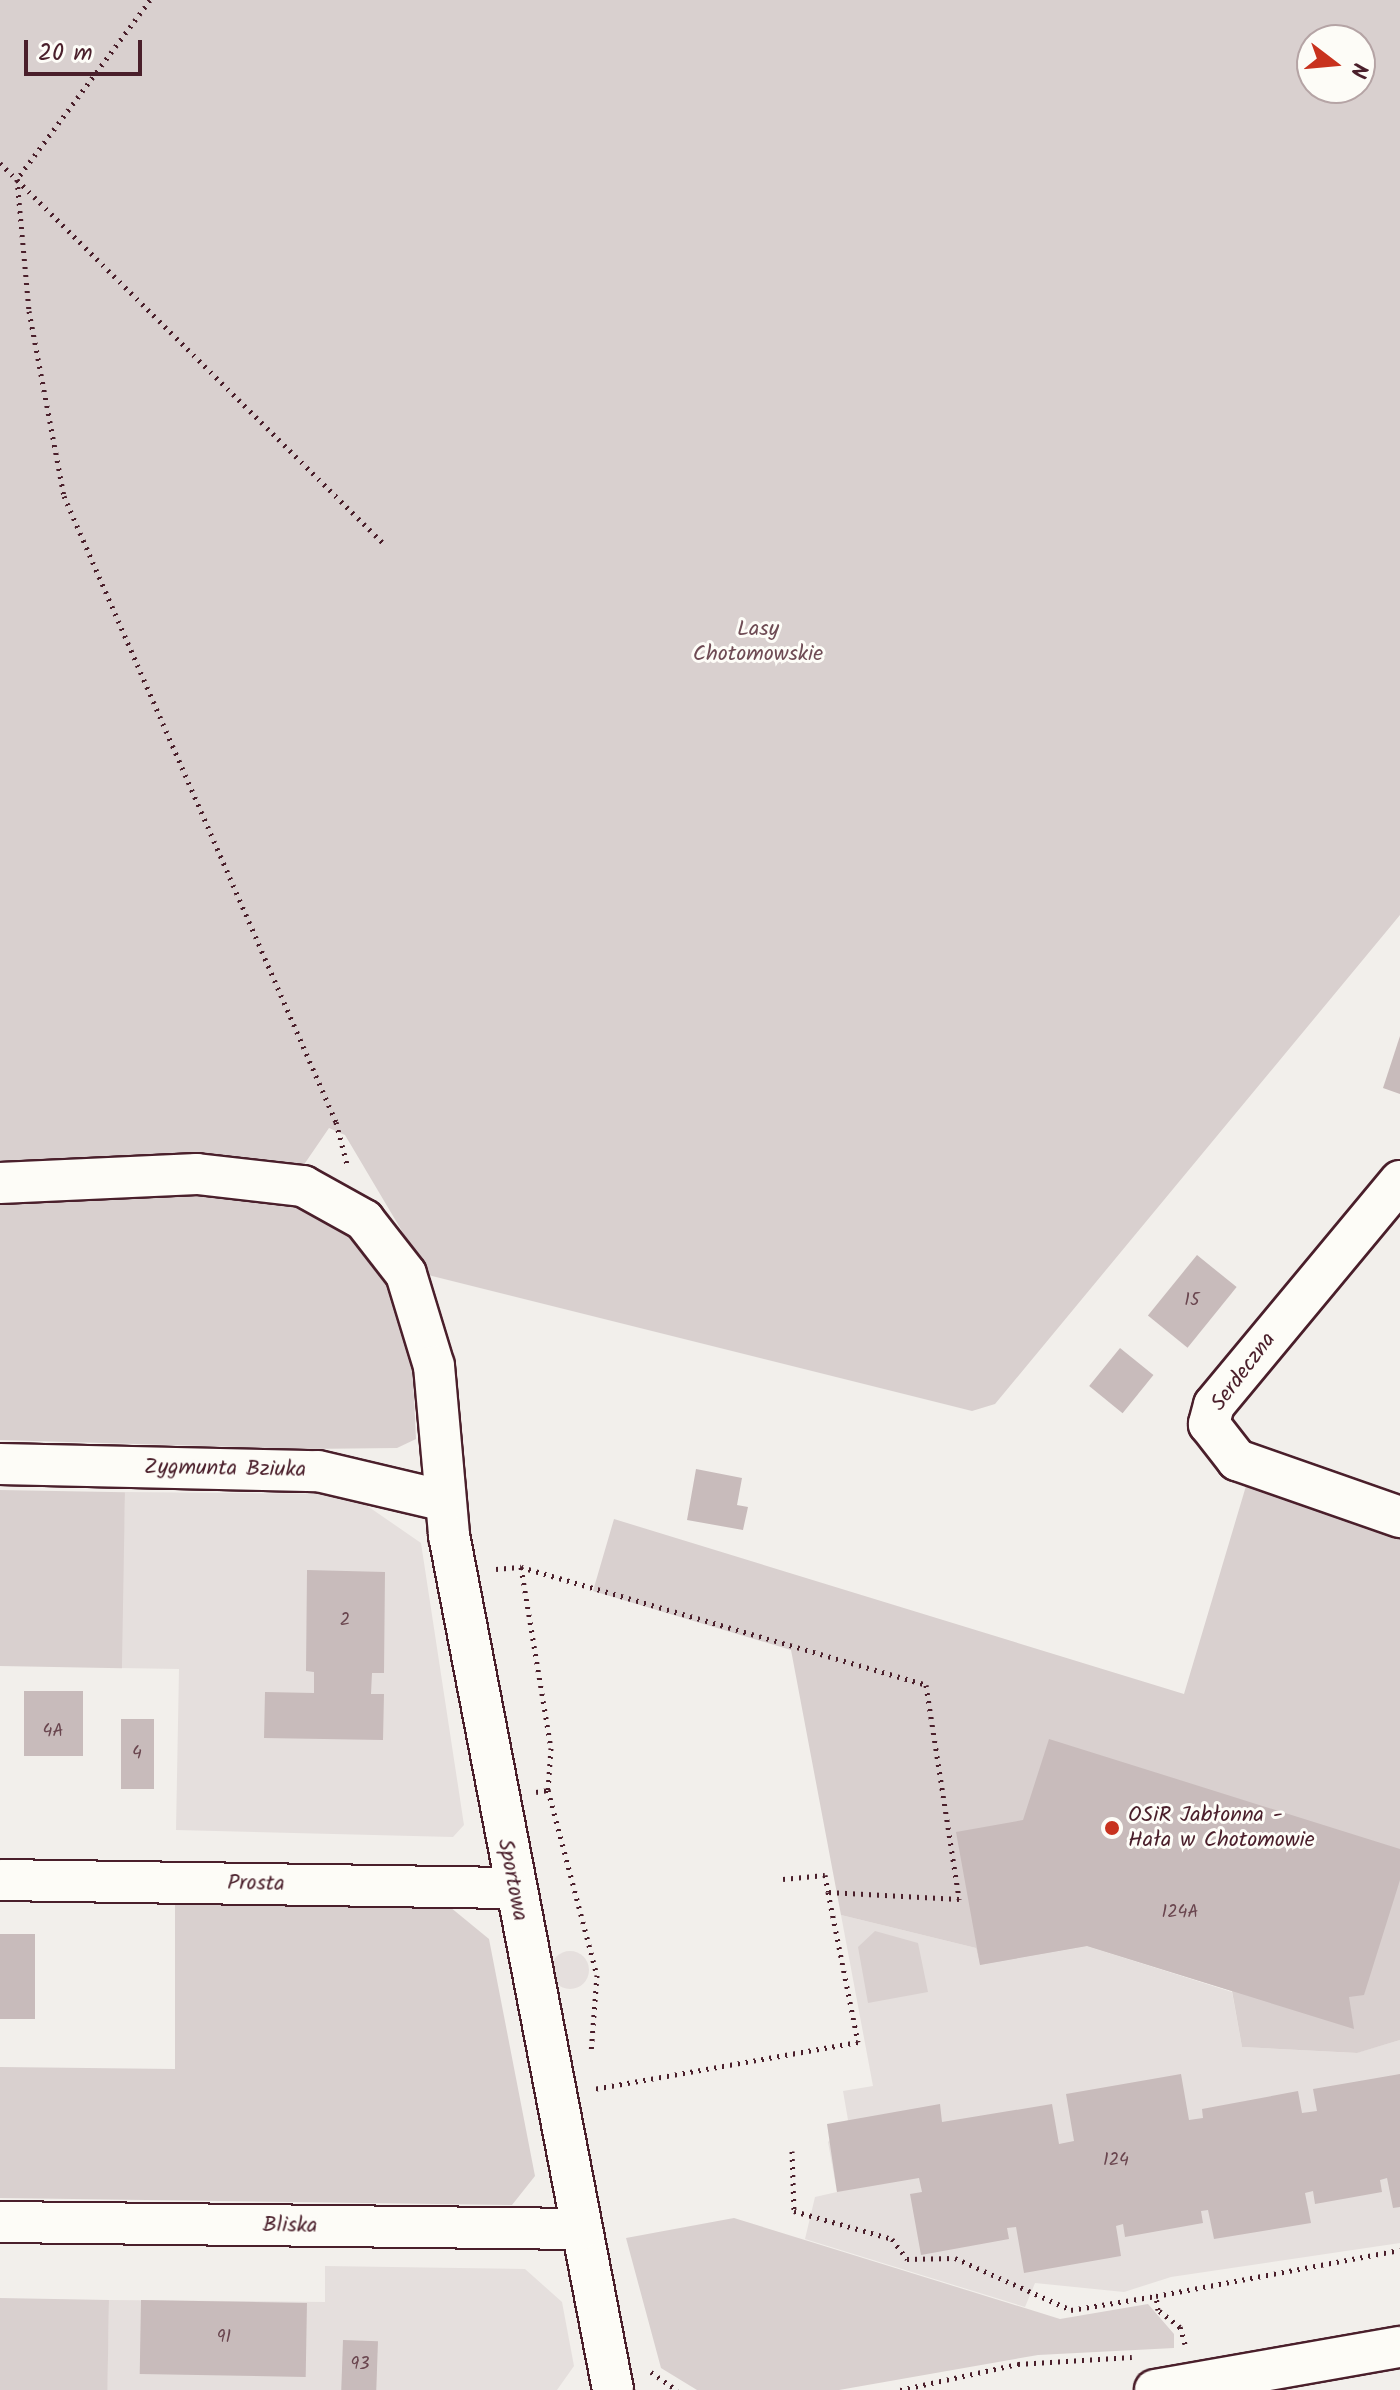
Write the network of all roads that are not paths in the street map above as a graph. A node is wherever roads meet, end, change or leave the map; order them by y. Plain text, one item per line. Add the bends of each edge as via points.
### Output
1 (0, 1183) edge
2 (1395, 1185) edge
3 (0, 1464) edge
4 (445, 1501) junction
5 (1400, 1517) edge
6 (0, 1880) edge
7 (512, 1888) junction
8 (0, 2222) edge
9 (581, 2229) junction
10 (1400, 2347) edge
11 (1151, 2373) edge
12 (613, 2390) edge

1 - 4 street, Sportowa via 197,1174 303,1186 350,1209 406,1274 434,1366
2 - 5 street, Serdeczna via 1214,1405 1209,1424 1237,1460
3 - 4 street, Zygmunta Bziuka via 318,1471
4 - 7 street, Sportowa
6 - 7 street, Prosta
7 - 9 street, Sportowa
8 - 9 street, Bliska
9 - 12 street, Sportowa
10 - 11 street

